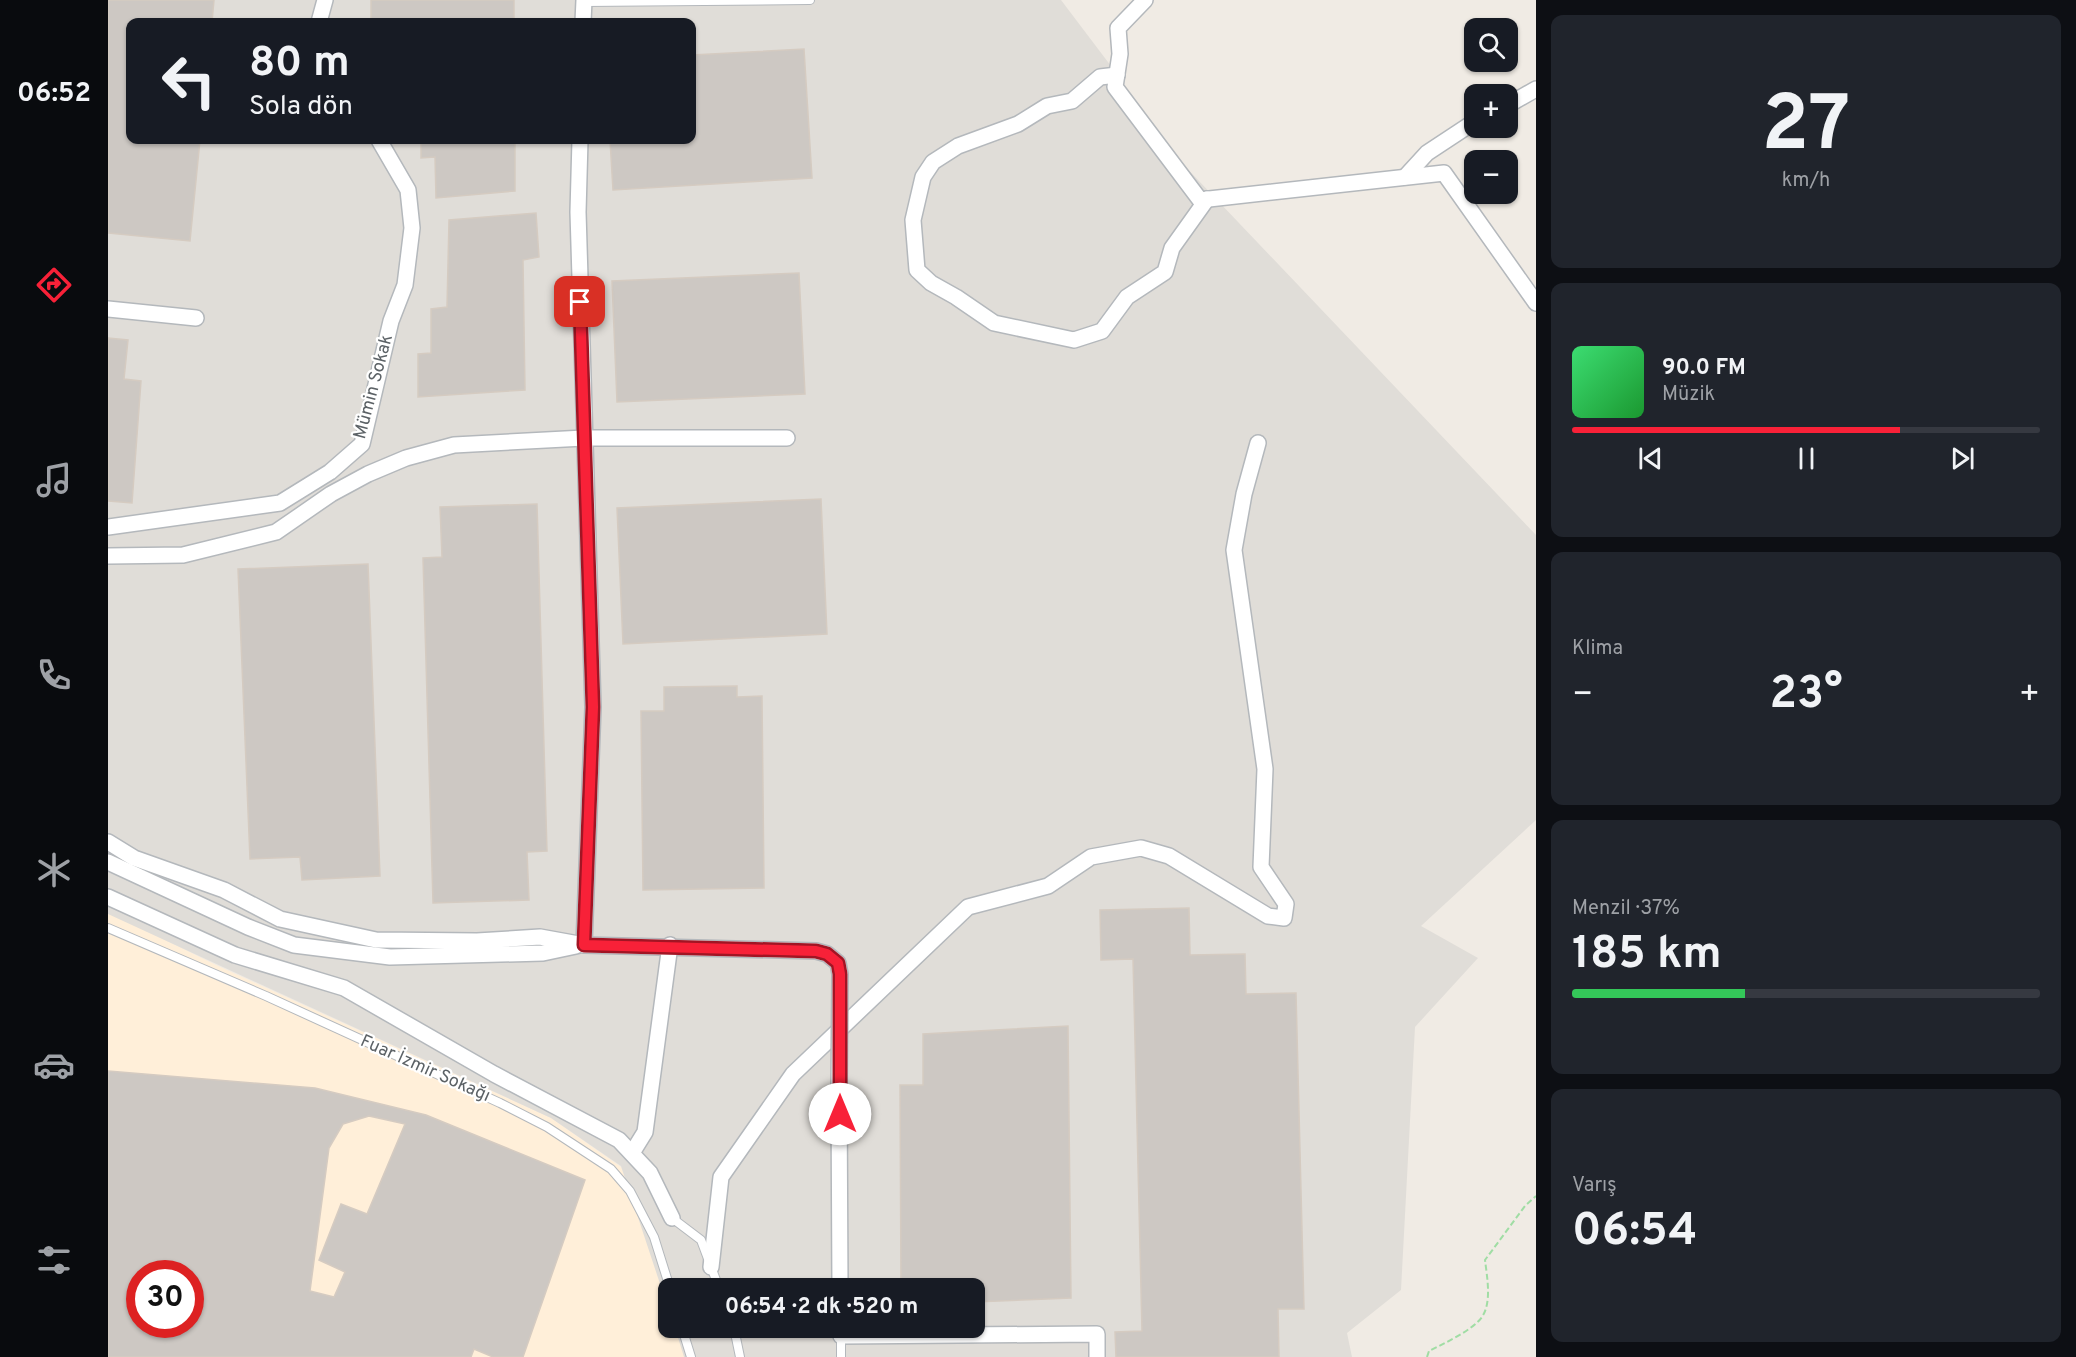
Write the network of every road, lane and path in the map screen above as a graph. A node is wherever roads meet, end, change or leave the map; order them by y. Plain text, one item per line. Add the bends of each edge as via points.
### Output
1 (325, 0) edge
2 (810, 0) edge
3 (1145, 0) edge
4 (584, 1) edge
5 (320, 18) edge
6 (583, 18) edge
7 (1117, 75) junction
8 (1536, 89) edge
9 (1518, 99) edge
10 (1464, 129) edge
11 (381, 144) edge
12 (580, 144) edge
13 (1405, 177) junction
14 (1207, 199) junction
15 (1536, 303) edge
16 (108, 309) edge
17 (196, 318) dead end
18 (584, 438) junction
19 (787, 438) dead end
20 (1258, 443) dead end
21 (108, 527) edge
22 (108, 556) edge
23 (108, 842) edge
24 (108, 862) edge
25 (108, 897) edge
26 (108, 928) edge
27 (584, 945) junction
28 (670, 945) junction
29 (632, 1153) junction
30 (1536, 1196) edge
31 (672, 1218) joint
32 (711, 1267) junction
33 (667, 1278) edge
34 (715, 1278) edge
35 (840, 1278) edge
36 (985, 1333) edge
37 (685, 1338) edge
38 (736, 1338) edge
39 (841, 1338) edge
40 (691, 1357) edge
41 (740, 1357) edge
42 (841, 1357) edge
43 (1097, 1357) edge
44 (1427, 1357) edge

1 - 5 street
2 - 4 lane
3 - 7 street via 1118,28
4 - 6 street
7 - 14 street via 1115,87 1200,200
7 - 14 street via 1100,76 1072,101 1047,106 1018,124 958,146 933,162 923,177 913,220 917,270 931,284 994,323 1074,339 1102,331 1127,297 1165,272 1172,248
8 - 9 street
10 - 13 street via 1427,153
11 - 21 street, Mümin Sokak via 408,190 412,228 405,285 391,321 362,444 330,472 280,503
12 - 18 street
13 - 14 street
13 - 15 street via 1444,172
16 - 17 street
18 - 19 street
18 - 22 street via 454,445 406,458 368,474 276,532 183,555
18 - 27 street via 593,707
20 - 32 street via 1234,550 1265,769 1260,867 1286,904 1284,918 1268,916 1169,856 1141,848 1091,857 1048,886 968,907 793,1074 721,1177
23 - 27 street via 134,858 224,890 280,920 309,927 376,940 540,937
24 - 27 street via 294,945 390,957 543,953
25 - 29 street via 235,955 344,988 619,1140
26 - 33 lane, Fuar İzmir Sokağı via 547,1127 611,1169 630,1191 654,1237
27 - 28 street
28 - 29 street via 645,1132
28 - 35 street, bridge via 816,951 838,963
29 - 31 street via 650,1173
30 - 44 path via 1485,1260 1489,1288 1482,1317 1429,1351
31 - 32 lane via 701,1240
32 - 34 lane
36 - 43 street via 1097,1334
37 - 40 lane
38 - 41 lane
39 - 42 lane

